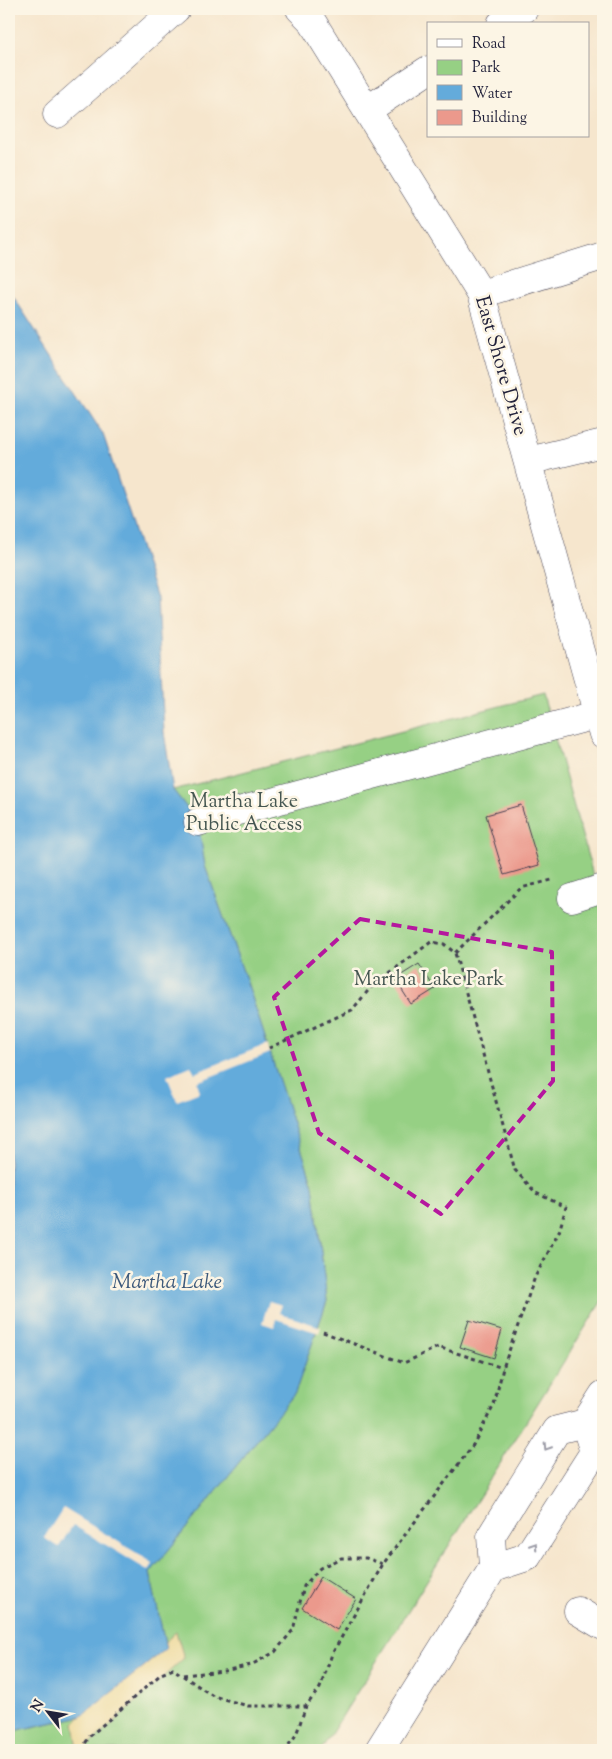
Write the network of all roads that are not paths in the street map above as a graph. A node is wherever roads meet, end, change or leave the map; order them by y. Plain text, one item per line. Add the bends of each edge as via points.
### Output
1 (176, 9) edge
2 (300, 9) edge
3 (524, 9) edge
4 (504, 22) edge
5 (427, 71) edge
6 (367, 110) junction
7 (58, 114) dead end
8 (603, 256) edge
9 (481, 294) junction
10 (603, 443) edge
11 (528, 461) junction
12 (602, 720) edge
13 (198, 822) dead end
14 (564, 888) road end
15 (603, 888) edge
16 (603, 1395) edge
17 (594, 1429) edge
18 (493, 1568) junction
19 (578, 1611) dead end
20 (603, 1626) edge
21 (379, 1750) edge

1 - 7 street
2 - 6 street, East Shore Drive via 311,20
3 - 4 street
5 - 6 street
6 - 9 street, East Shore Drive
8 - 9 street
9 - 11 street, East Shore Drive
10 - 11 street
11 - 12 street, East Shore Drive
12 - 13 street
14 - 15 street
16 - 17 street
18 -> 17 street via 527,1557 594,1452
17 -> 18 street via 557,1430 491,1536
18 - 21 street
19 - 20 street

